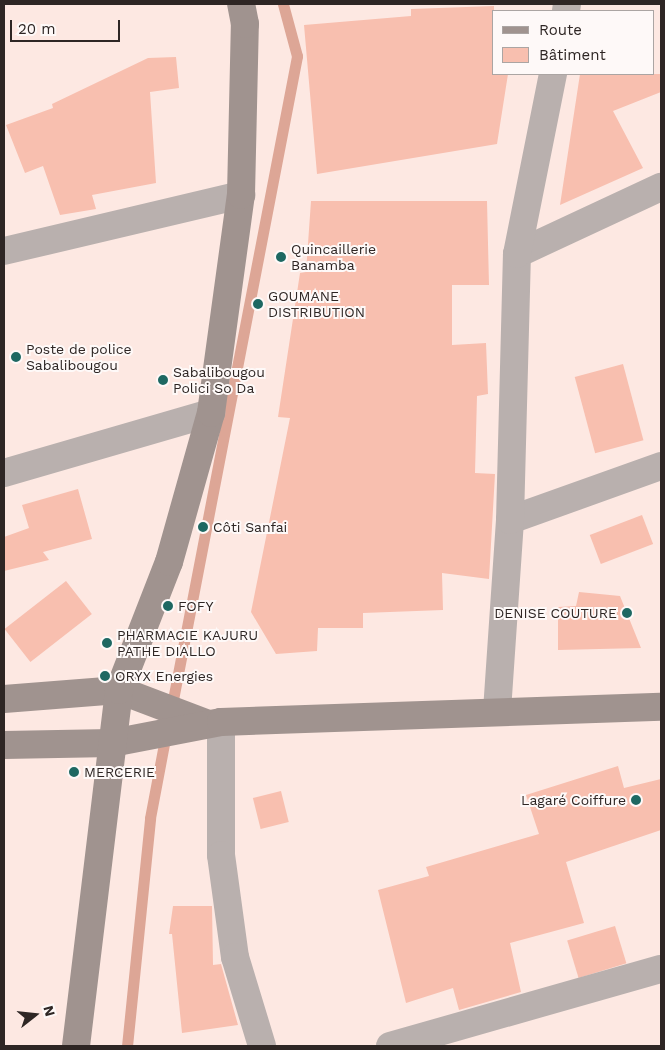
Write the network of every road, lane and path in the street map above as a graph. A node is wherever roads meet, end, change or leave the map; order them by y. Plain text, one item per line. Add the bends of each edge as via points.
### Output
1 (242, 4) edge
2 (553, 75) edge
3 (661, 187) edge
4 (241, 195) junction
5 (4, 251) edge
6 (517, 254) junction
7 (211, 413) junction
8 (661, 466) edge
9 (4, 473) edge
10 (510, 520) junction
11 (119, 690) junction
12 (4, 699) edge
13 (661, 707) edge
14 (497, 710) junction
15 (214, 722) junction
16 (112, 743) junction
17 (4, 745) edge
18 (661, 971) edge
19 (76, 1046) edge
20 (262, 1046) edge
21 (390, 1046) edge

1 - 4 main road via 245,24
2 - 6 street
3 - 6 street
4 - 5 street
4 - 7 main road
6 - 10 street
7 - 9 street
7 - 11 main road via 169,562
8 - 10 street
10 - 14 street
11 - 12 main road
11 - 15 main road
11 - 16 main road
13 - 14 main road
14 - 15 main road
15 - 16 main road
15 - 20 street via 221,855 235,957
16 - 17 main road
16 - 19 main road
18 - 21 street

